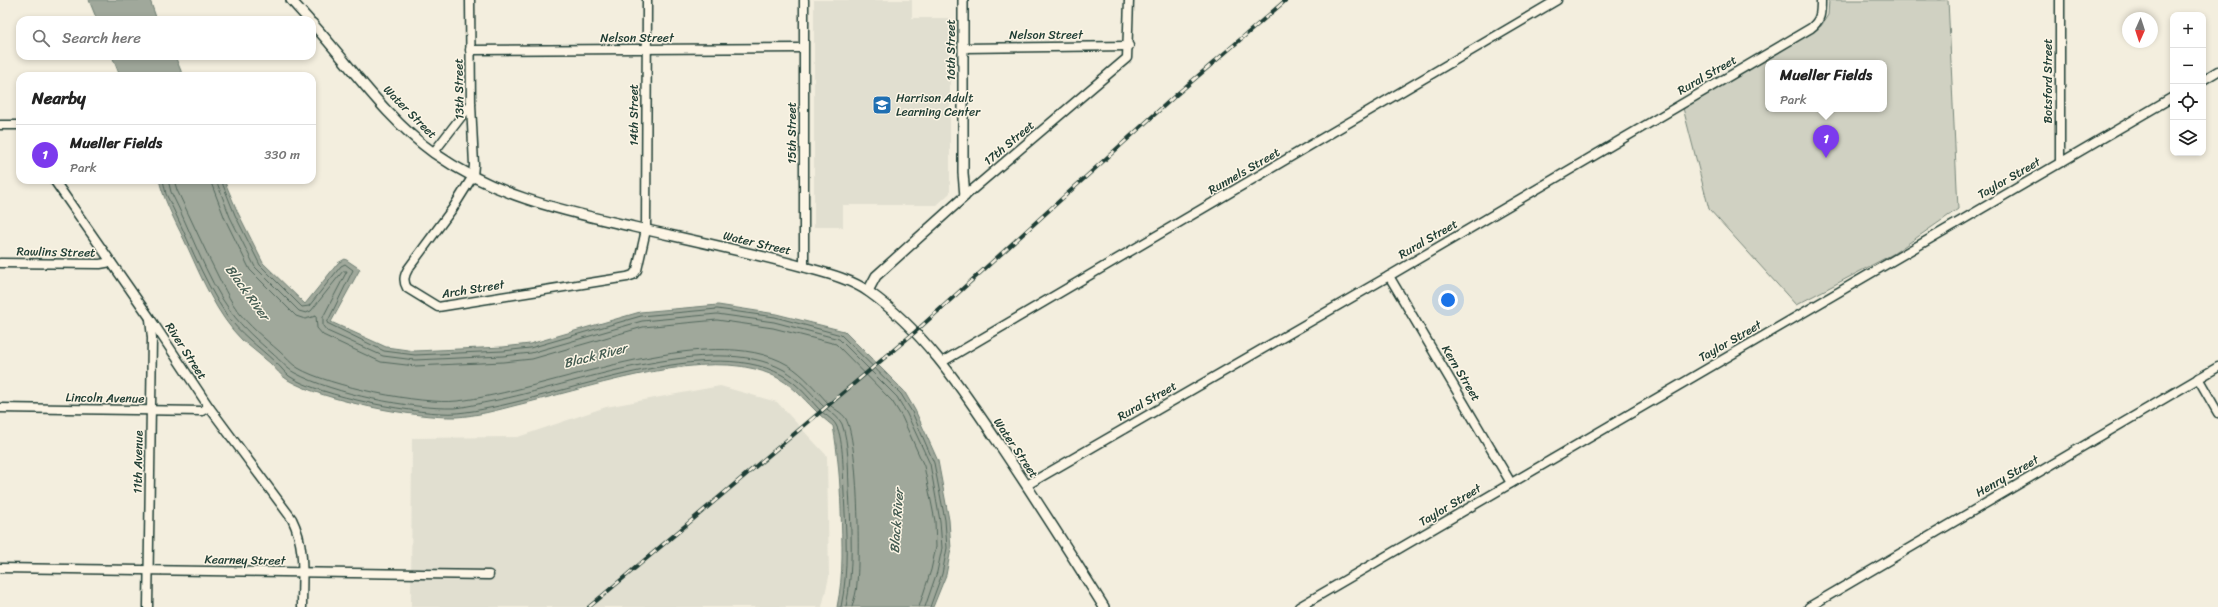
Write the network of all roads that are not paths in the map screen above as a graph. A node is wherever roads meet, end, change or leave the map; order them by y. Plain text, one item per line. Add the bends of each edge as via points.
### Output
1 (291, 0) edge
2 (470, 0) edge
3 (647, 0) edge
4 (804, 0) edge
5 (963, 0) edge
6 (1129, 0) edge
7 (1557, 0) edge
8 (1821, 0) edge
9 (2060, 0) edge
10 (305, 16) edge
11 (316, 28) edge
12 (1129, 46) junction
13 (803, 48) junction
14 (963, 48) junction
15 (470, 50) junction
16 (647, 50) junction
17 (2218, 71) edge
18 (2206, 78) edge
19 (2170, 99) edge
20 (471, 104) junction
21 (0, 125) edge
22 (16, 127) edge
23 (434, 152) junction
24 (2060, 162) junction
25 (473, 176) junction
26 (57, 184) edge
27 (965, 196) junction
28 (646, 230) junction
29 (111, 262) junction
30 (0, 263) edge
31 (804, 267) junction
32 (1389, 276) junction
33 (868, 291) junction
34 (150, 318) junction
35 (942, 362) junction
36 (2218, 367) edge
37 (2198, 378) junction
38 (0, 408) edge
39 (209, 408) junction
40 (150, 410) junction
41 (2218, 413) edge
42 (1511, 483) junction
43 (1027, 485) junction
44 (0, 568) edge
45 (148, 570) junction
46 (303, 572) junction
47 (489, 575) dead end
48 (148, 607) edge
49 (302, 607) edge
50 (1104, 607) edge
51 (1299, 607) edge
52 (1809, 607) edge

1 - 10 street
2 - 15 street, 13th Street
3 - 16 street, 14th Street
4 - 13 street, 15th Street
5 - 14 street, 16th Street
6 - 12 street, 17th Street
7 - 35 street, Runnels Street
8 - 32 street, Rural Street via 1819,22 1811,28
9 - 24 street, Botsford Street
11 - 23 street, Water Street via 403,126
12 - 14 street, Nelson Street
12 - 27 street, 17th Street via 1127,58 1123,63
13 - 16 street, Nelson Street
13 - 31 street, 15th Street
14 - 27 street, 16th Street
15 - 16 street, Nelson Street
15 - 20 street, 13th Street
16 - 28 street, 14th Street
17 - 18 street
19 - 24 street, Taylor Street
20 - 23 street
20 - 25 street, 13th Street
21 - 22 street
23 - 25 street, Water Street
24 - 42 street, Taylor Street
25 - 28 street, Water Street via 523,200
25 - 28 street, Arch Street via 405,274 408,288 434,306 448,306 632,275 637,270
26 - 29 street, River Street
27 - 33 street, 17th Street via 876,276
28 - 31 street, Water Street
29 - 30 street, Rawlins Street
29 - 34 street, River Street
31 - 33 street, Water Street
32 - 42 street, Kern Street
32 - 43 street, Rural Street
33 - 35 street, Water Street via 893,311
34 - 39 street, River Street
34 - 40 street, 11th Avenue
35 - 43 street, Water Street
36 - 37 street, Henry Street
37 - 41 street
37 - 52 street, Henry Street
38 - 40 street, Lincoln Avenue
39 - 40 street, Lincoln Avenue via 202,411
39 - 46 street, River Street via 292,519 302,547
40 - 45 street, 11th Avenue
42 - 51 street, Taylor Street
43 - 50 street, Water Street
44 - 45 street, Kearney Street
45 - 46 street, Kearney Street
45 - 48 street, 11th Avenue
46 - 47 street, Kearney Street
46 - 49 street, River Street

